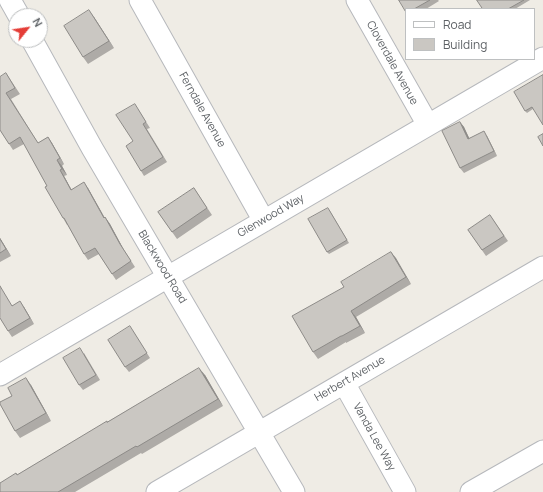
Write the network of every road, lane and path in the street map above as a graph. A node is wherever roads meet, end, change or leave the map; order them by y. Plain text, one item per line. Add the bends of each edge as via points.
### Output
1 (140, 0) edge
2 (357, 0) edge
3 (36, 48) edge
4 (543, 58) edge
5 (428, 125) junction
6 (264, 221) junction
7 (543, 267) edge
8 (168, 277) junction
9 (0, 373) edge
10 (344, 383) junction
11 (259, 432) junction
12 (542, 454) edge
13 (157, 492) edge
14 (294, 492) edge
15 (405, 492) edge
16 (471, 492) edge

1 - 6 street, Ferndale Avenue
2 - 5 street, Cloverdale Avenue
3 - 8 street, Blackwood Road
4 - 5 street, Glenwood Way
5 - 6 street, Glenwood Way
6 - 8 street, Glenwood Way
7 - 10 street, Herbert Avenue
8 - 9 street, Glenwood Way
8 - 11 street, Blackwood Road
10 - 11 street, Herbert Avenue
10 - 15 street, Vanda Lee Way
11 - 13 street, Herbert Avenue
11 - 14 street, Blackwood Road
12 - 16 street

